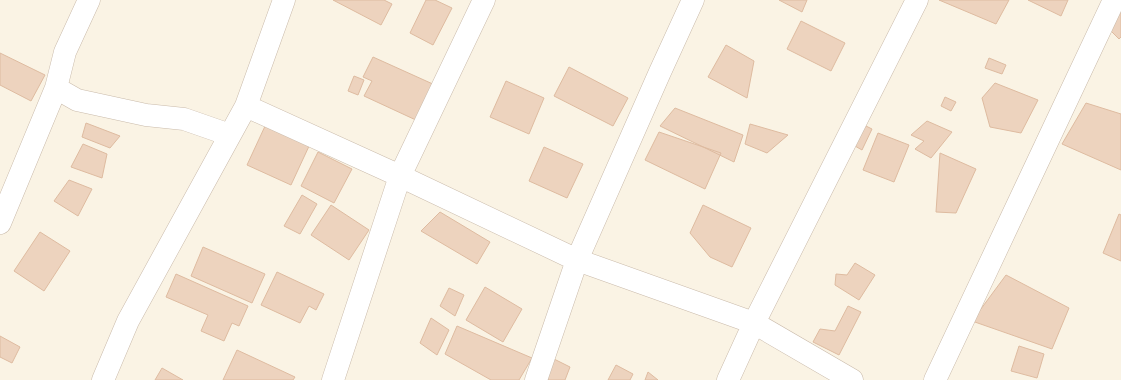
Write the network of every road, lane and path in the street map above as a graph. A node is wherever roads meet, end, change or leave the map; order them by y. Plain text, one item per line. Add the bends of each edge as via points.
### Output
1 (89, 0) edge
2 (284, 0) edge
3 (484, 0) edge
4 (693, 0) edge
5 (917, 0) edge
6 (1114, 0) edge
7 (56, 88) junction
8 (246, 106) junction
9 (230, 136) junction
10 (400, 176) junction
11 (0, 223) edge
12 (577, 260) junction
13 (754, 323) junction
14 (336, 379) edge
15 (103, 380) edge
16 (536, 380) edge
17 (728, 380) edge
18 (852, 380) edge
19 (935, 380) edge

1 - 7 street via 65,52
2 - 8 street
3 - 10 street
4 - 12 street
5 - 13 street
6 - 19 street
7 - 9 street via 77,100 146,115 184,119
7 - 11 street
8 - 9 street
8 - 10 street
9 - 15 street via 128,321
10 - 12 street
10 - 14 street
12 - 13 street
12 - 16 street
13 - 17 street
13 - 18 street

